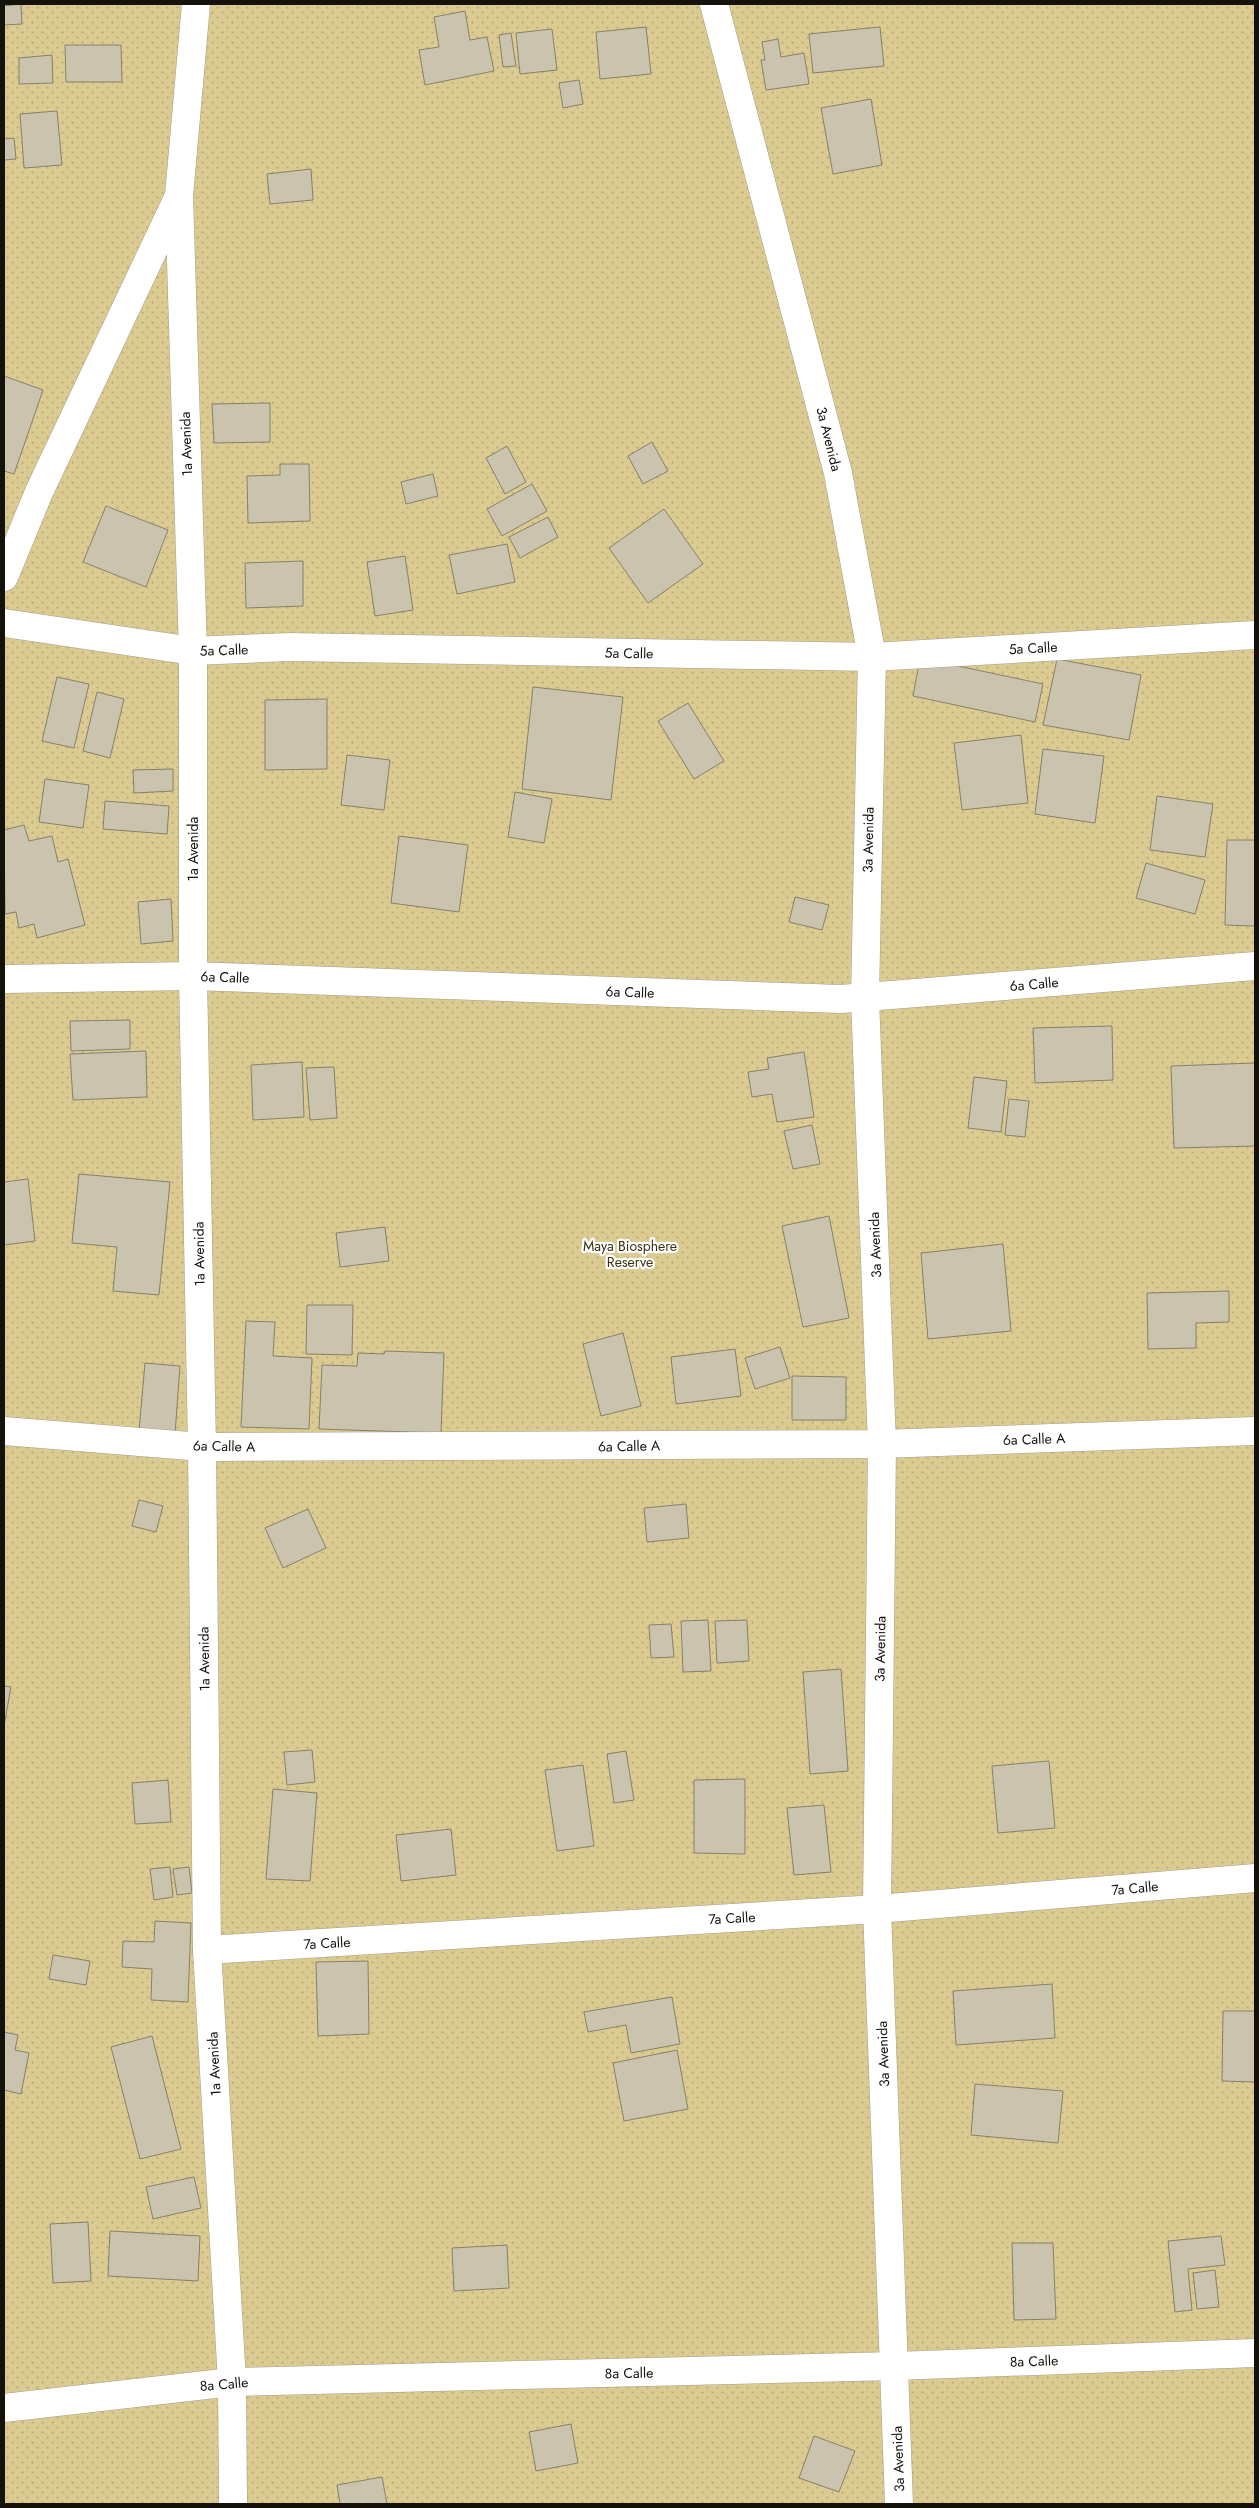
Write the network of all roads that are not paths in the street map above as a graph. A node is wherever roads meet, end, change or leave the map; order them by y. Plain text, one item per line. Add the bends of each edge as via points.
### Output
1 (196, 4) edge
2 (714, 4) edge
3 (178, 196) junction
4 (4, 577) edge
5 (4, 623) edge
6 (1255, 635) edge
7 (193, 651) junction
8 (872, 657) junction
9 (1255, 966) edge
10 (193, 976) junction
11 (4, 979) edge
12 (865, 998) junction
13 (4, 1431) edge
14 (1255, 1431) edge
15 (882, 1444) junction
16 (202, 1447) junction
17 (1255, 1878) edge
18 (877, 1909) junction
19 (207, 1950) junction
20 (1255, 2353) edge
21 (895, 2366) junction
22 (232, 2382) junction
23 (4, 2408) edge
24 (233, 2504) edge
25 (899, 2504) edge

1 - 3 street, 1a Avenida
2 - 8 street, 3a Avenida via 838,473
3 - 4 street via 39,492
3 - 7 street, 1a Avenida
5 - 7 street, 5a Calle
6 - 8 street, 5a Calle
7 - 8 street, 5a Calle via 289,647
7 - 10 street, 1a Avenida
8 - 12 street, 3a Avenida
9 - 12 street, 6a Calle
10 - 11 street, 6a Calle
10 - 12 street, 6a Calle
10 - 16 street, 1a Avenida
12 - 15 street, 3a Avenida
13 - 16 street, 6a Calle A
14 - 15 street, 6a Calle A
15 - 16 street, 6a Calle A
15 - 18 street, 3a Avenida
16 - 19 street, 1a Avenida
17 - 18 street, 7a Calle
18 - 19 street, 7a Calle
18 - 21 street, 3a Avenida
19 - 22 street, 1a Avenida
20 - 21 street, 8a Calle
21 - 22 street, 8a Calle
21 - 25 street, 3a Avenida
22 - 23 street, 8a Calle
22 - 24 street, 1a Avenida

